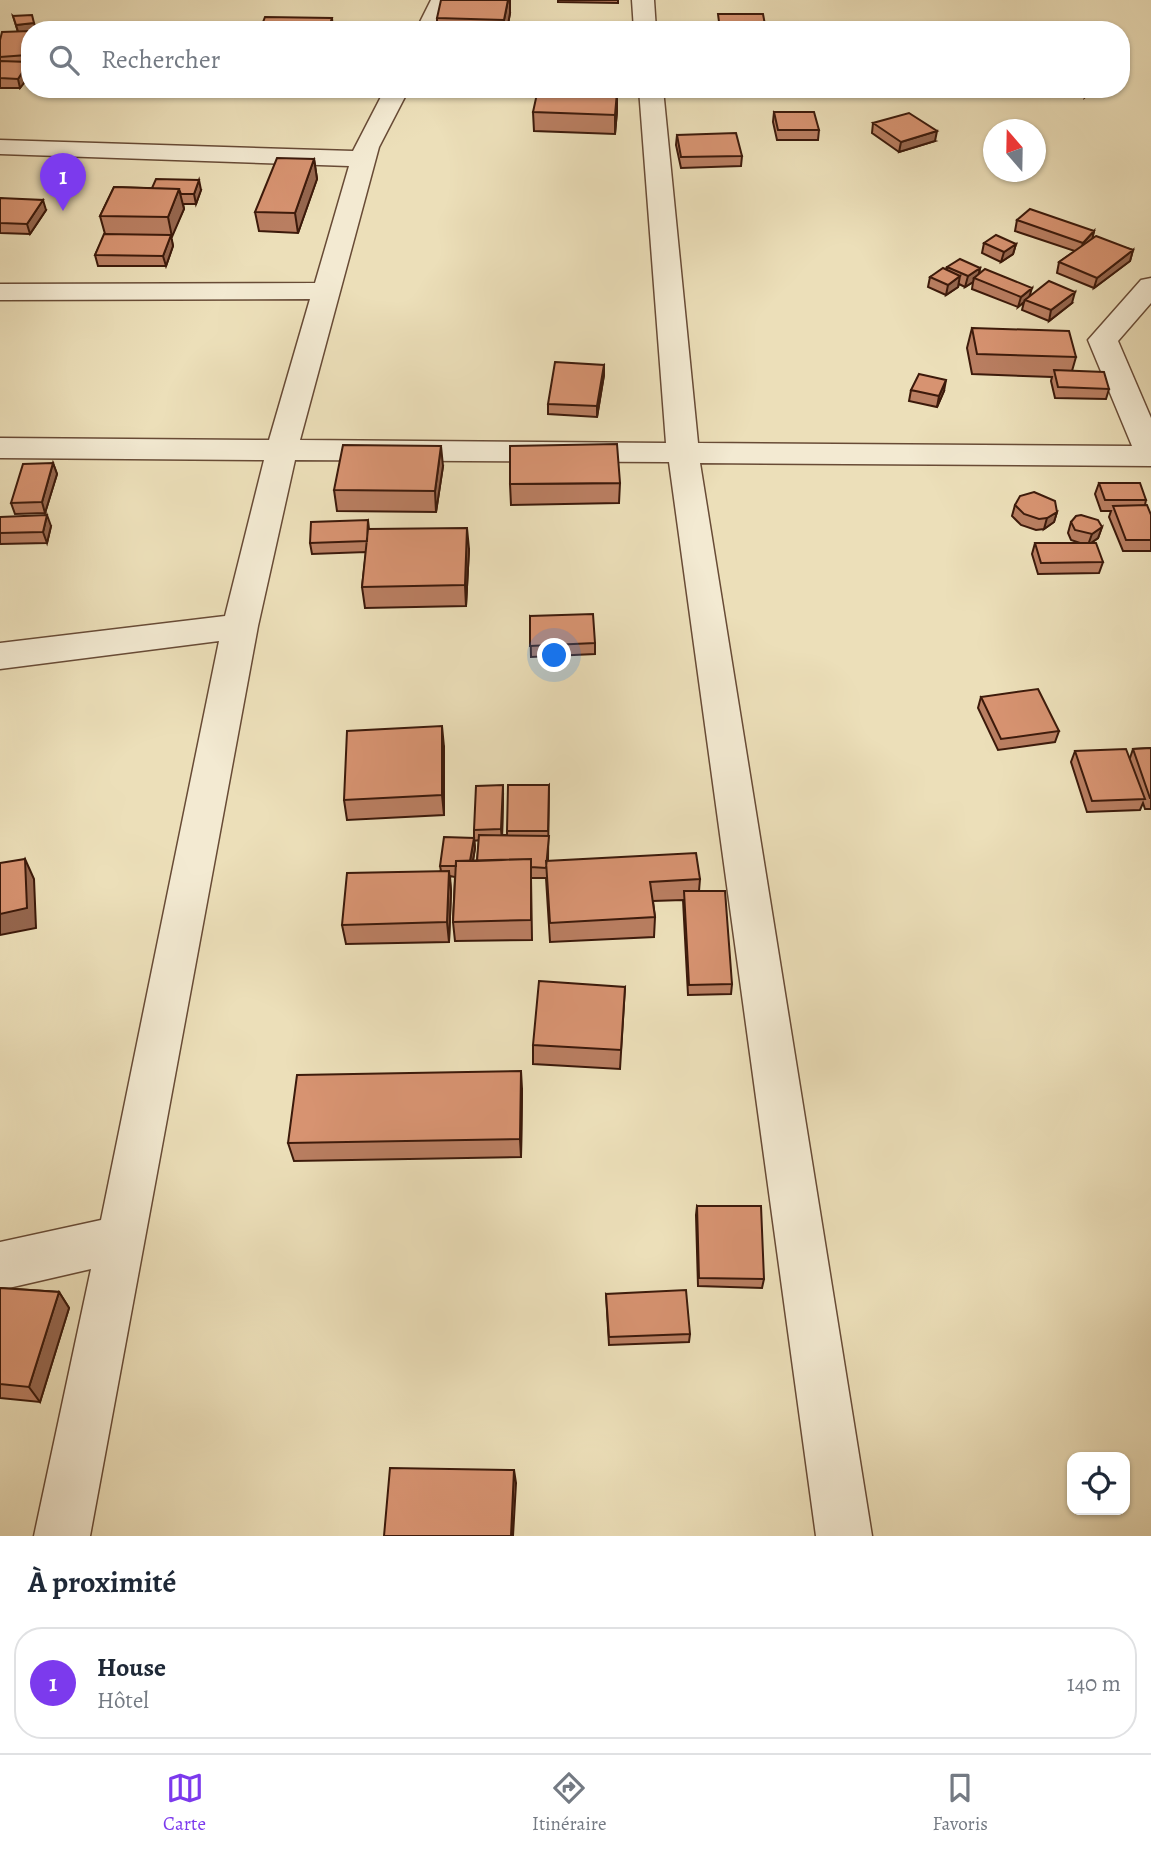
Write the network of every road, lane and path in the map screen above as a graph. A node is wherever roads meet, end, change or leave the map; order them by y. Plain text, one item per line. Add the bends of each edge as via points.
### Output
1 (442, 0) edge
2 (643, 0) edge
3 (432, 21) edge
4 (644, 21) edge
5 (392, 98) edge
6 (652, 98) edge
7 (0, 147) edge
8 (364, 159) junction
9 (1151, 286) edge
10 (327, 291) junction
11 (0, 292) edge
12 (0, 448) edge
13 (282, 449) junction
14 (682, 452) junction
15 (1151, 455) edge
16 (240, 626) junction
17 (0, 656) edge
18 (122, 1239) junction
19 (0, 1266) edge
20 (62, 1536) edge
21 (844, 1536) edge

1 - 3 street
2 - 4 street
5 - 8 street
6 - 14 street
7 - 8 street
8 - 10 street
9 - 15 street via 1103,340
10 - 11 street
10 - 13 street
12 - 13 street
13 - 14 street
13 - 16 street
14 - 15 street
14 - 21 street
16 - 17 street
16 - 18 street
18 - 19 street
18 - 20 street

